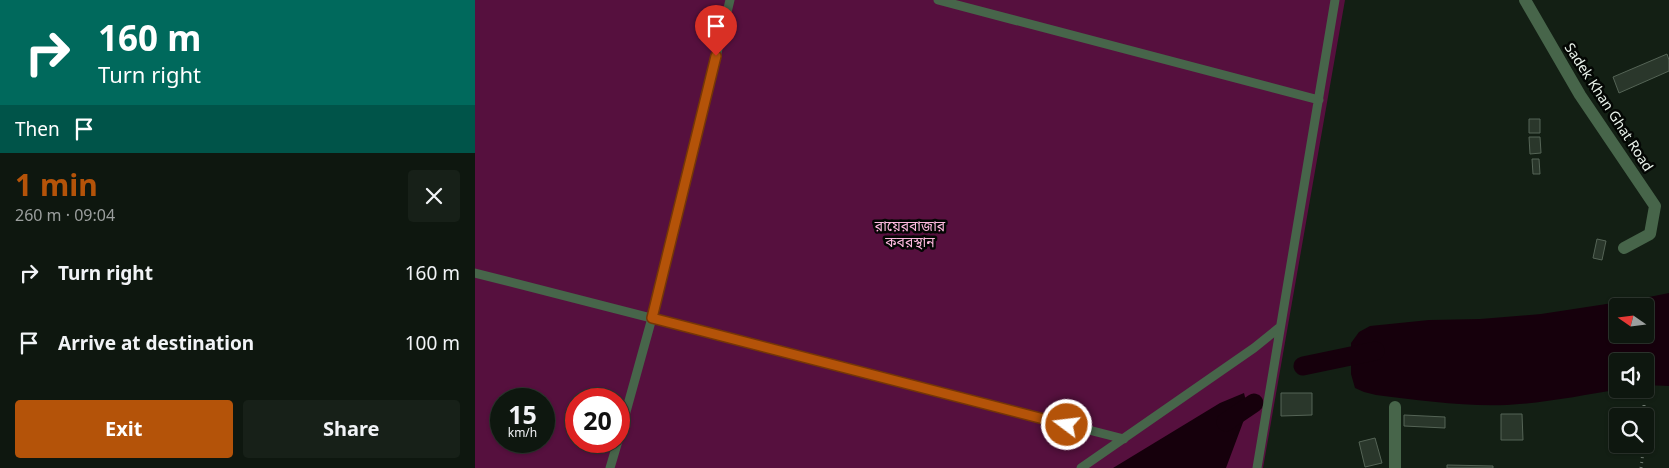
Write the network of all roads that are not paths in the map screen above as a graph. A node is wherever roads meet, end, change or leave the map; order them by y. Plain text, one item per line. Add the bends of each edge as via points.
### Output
1 (730, 0) edge
2 (938, 0) edge
3 (1335, 0) edge
4 (1525, 0) edge
5 (1319, 100) junction
6 (1624, 248) dead end
7 (475, 274) edge
8 (652, 318) junction
9 (1280, 327) junction
10 (630, 397) edge
11 (1395, 407) dead end
12 (1124, 439) junction
13 (614, 453) edge
14 (610, 468) edge
15 (1081, 468) edge
16 (1257, 468) edge
17 (1395, 468) edge

1 - 8 lane
2 - 5 lane
3 - 5 lane
4 - 6 street, Sadek Khan Ghat Road via 1580,95 1655,206 1649,234
5 - 9 lane
7 - 8 lane
8 - 10 lane
8 - 12 lane
9 - 12 lane
9 - 16 lane
11 - 17 street
12 - 15 lane
13 - 14 lane

